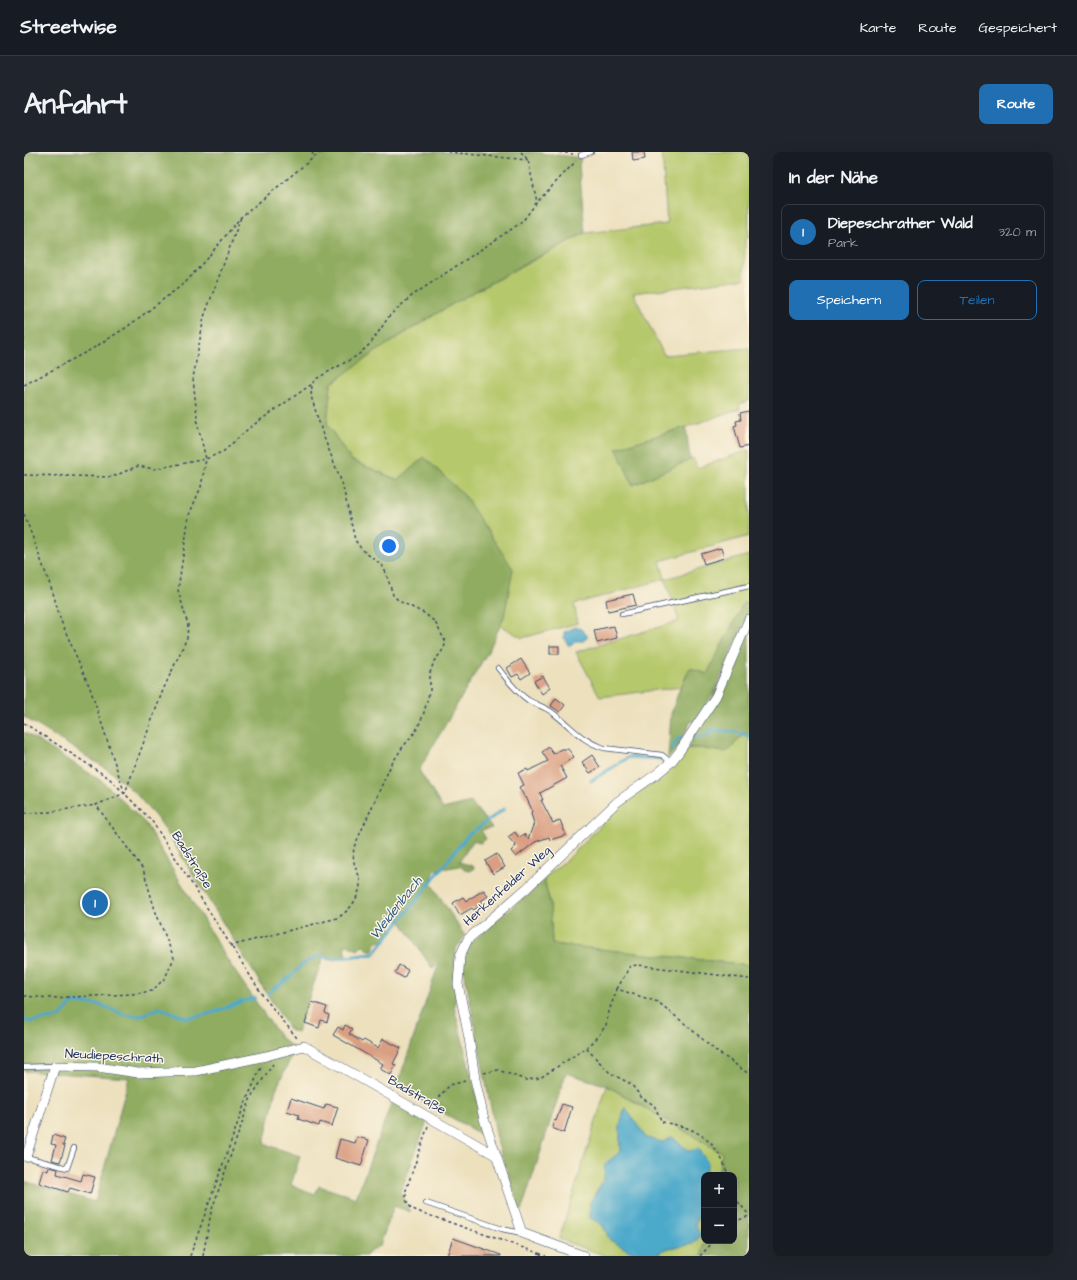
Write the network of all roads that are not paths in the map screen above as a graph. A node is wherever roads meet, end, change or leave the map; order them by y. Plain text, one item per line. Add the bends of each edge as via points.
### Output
1 (591, 152) edge
2 (581, 155) road end
3 (749, 586) edge
4 (622, 614) dead end
5 (749, 619) edge
6 (498, 668) dead end
7 (671, 762) junction
8 (266, 1056) joint
9 (55, 1066) junction
10 (24, 1067) edge
11 (74, 1148) dead end
12 (495, 1155) junction
13 (26, 1157) joint
14 (426, 1204) dead end
15 (522, 1233) junction
16 (584, 1256) edge

1 - 2 lane
3 - 4 lane
5 - 7 street, Herkenfelder Weg via 716,696
6 - 7 lane via 520,694 552,712 582,738 604,748 662,755
7 - 12 street, Herkenfelder Weg via 617,802 527,888 468,939 460,956 458,984 484,1119
8 - 9 street, Neudiepeschrath via 196,1071 138,1073 97,1067
8 - 12 street, Badstraße via 304,1046
9 - 10 lane
9 - 13 street, Neudiepeschrath
11 - 13 lane via 67,1168
12 - 15 street, Herkenfelder Weg
14 - 15 lane
15 - 16 street

